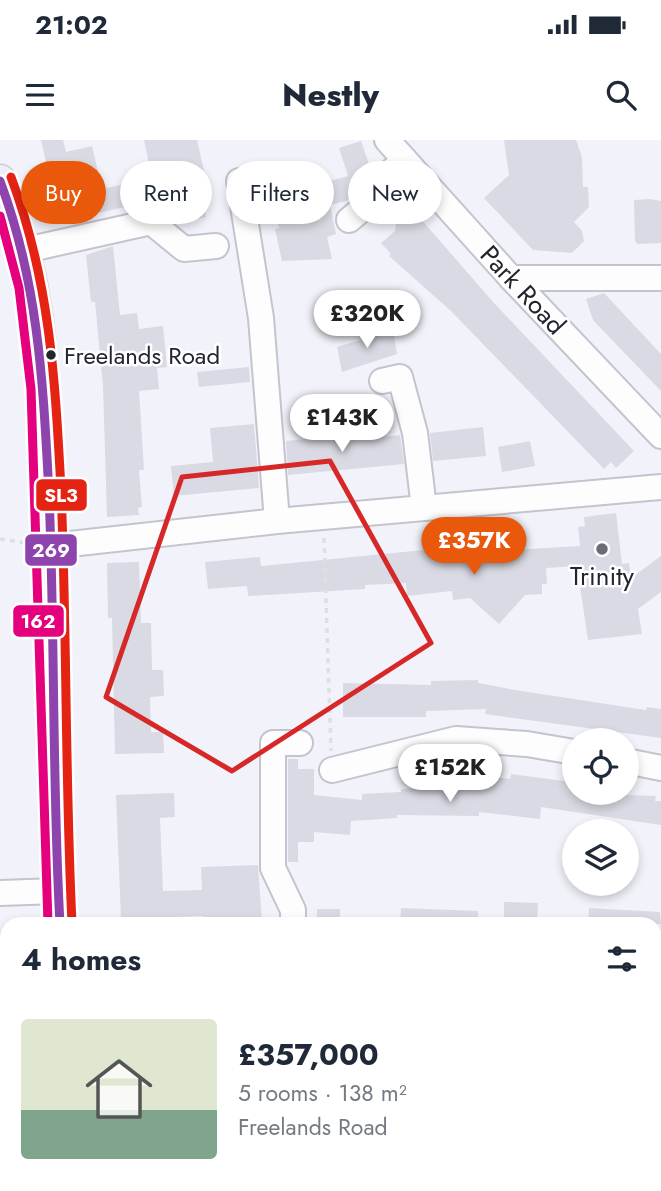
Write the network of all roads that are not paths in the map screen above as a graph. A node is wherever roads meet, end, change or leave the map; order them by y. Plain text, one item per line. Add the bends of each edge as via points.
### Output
1 (387, 140) edge
2 (405, 160) joint
3 (0, 181) edge
4 (246, 224) edge
5 (216, 246) dead end
6 (26, 250) junction
7 (511, 278) junction
8 (661, 278) edge
9 (382, 381) dead end
10 (661, 436) edge
11 (661, 487) edge
12 (424, 508) junction
13 (277, 522) junction
14 (52, 546) junction
15 (300, 743) dead end
16 (562, 750) edge
17 (639, 764) edge
18 (661, 768) edge
19 (332, 770) road end
20 (58, 891) junction
21 (0, 893) edge
22 (60, 917) edge
23 (293, 917) edge

1 - 2 street, Park Road
2 - 7 street, Park Road
3 - 6 main road
4 - 13 street via 261,318
5 - 6 street via 184,249 151,222
6 - 14 main road via 40,325
7 - 8 street
7 - 10 street, Park Road
9 - 12 street via 400,377 415,433
11 - 12 street
12 - 13 street
13 - 14 street
14 - 20 main road
15 - 23 street via 273,743 273,868
16 - 19 street via 457,739
17 - 18 street
20 - 21 street
20 - 22 main road

